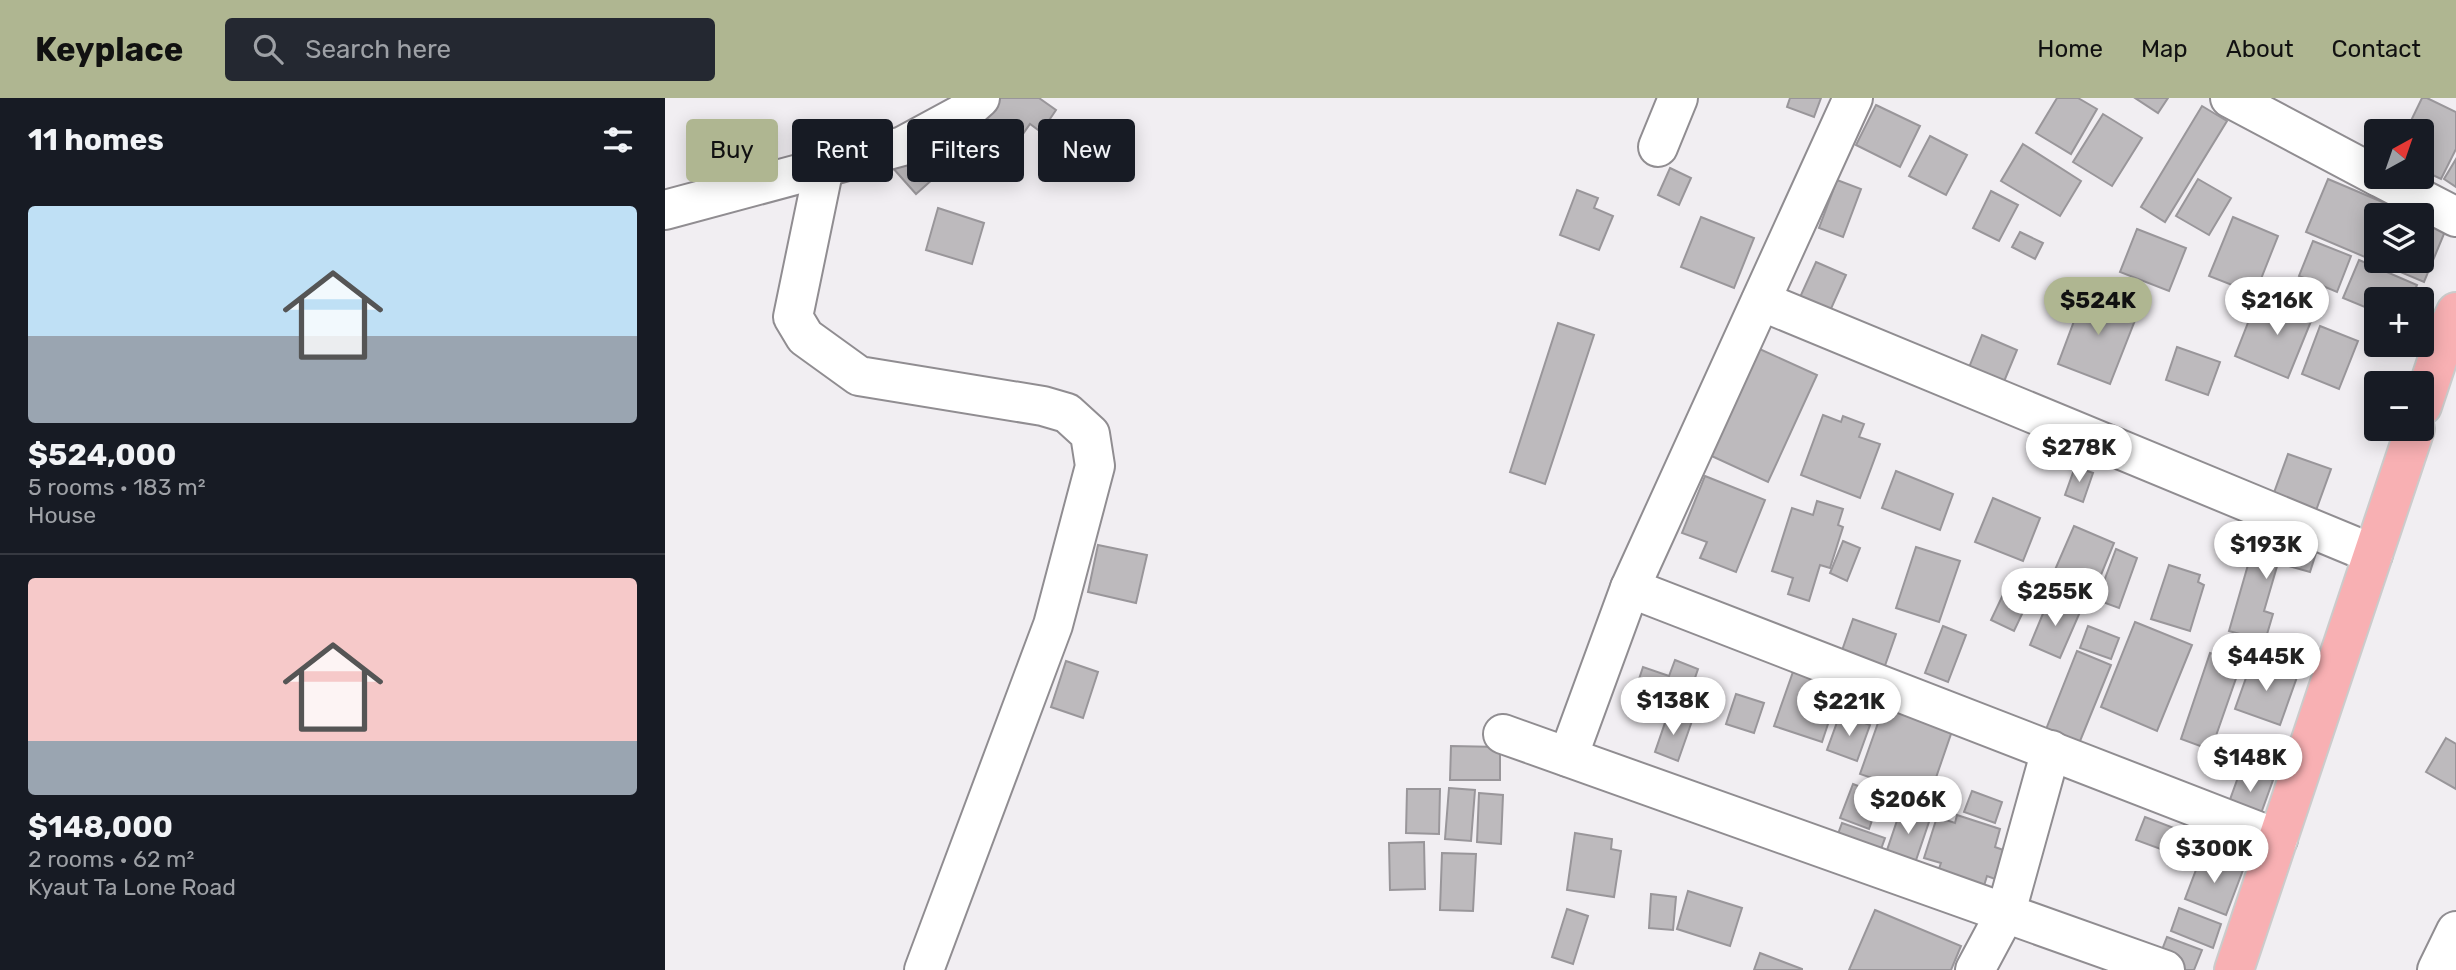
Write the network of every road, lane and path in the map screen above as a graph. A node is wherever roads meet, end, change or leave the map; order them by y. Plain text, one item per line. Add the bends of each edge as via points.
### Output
1 (981, 98) edge
2 (1678, 98) edge
3 (1853, 98) edge
4 (2230, 98) edge
5 (1658, 147) dead end
6 (893, 149) edge
7 (2364, 169) edge
8 (792, 176) edge
9 (821, 182) edge
10 (2402, 189) edge
11 (665, 210) edge
12 (2456, 218) edge
13 (1761, 301) junction
14 (2456, 312) edge
15 (2434, 371) edge
16 (2410, 441) edge
17 (2374, 554) junction
18 (1630, 588) junction
19 (1503, 734) dead end
20 (2051, 750) junction
21 (1568, 757) junction
22 (2278, 839) junction
23 (2005, 912) junction
24 (2456, 931) edge
25 (2440, 969) edge
26 (924, 970) edge
27 (1975, 970) edge
28 (2165, 970) edge
29 (2234, 970) edge

1 - 6 street via 962,114
2 - 5 street
3 - 13 street
4 - 7 street
8 - 11 street
9 - 26 street via 793,317 805,337 859,376 1067,413 1090,434 1095,466 1053,625
10 - 12 street
13 - 17 street
13 - 18 street
14 - 15 main road
16 - 17 main road
17 - 22 main road
18 - 20 street
18 - 21 street
19 - 21 street
20 - 22 street
20 - 23 street
21 - 23 street
22 - 29 main road
23 - 27 street
23 - 28 street
24 - 25 street

